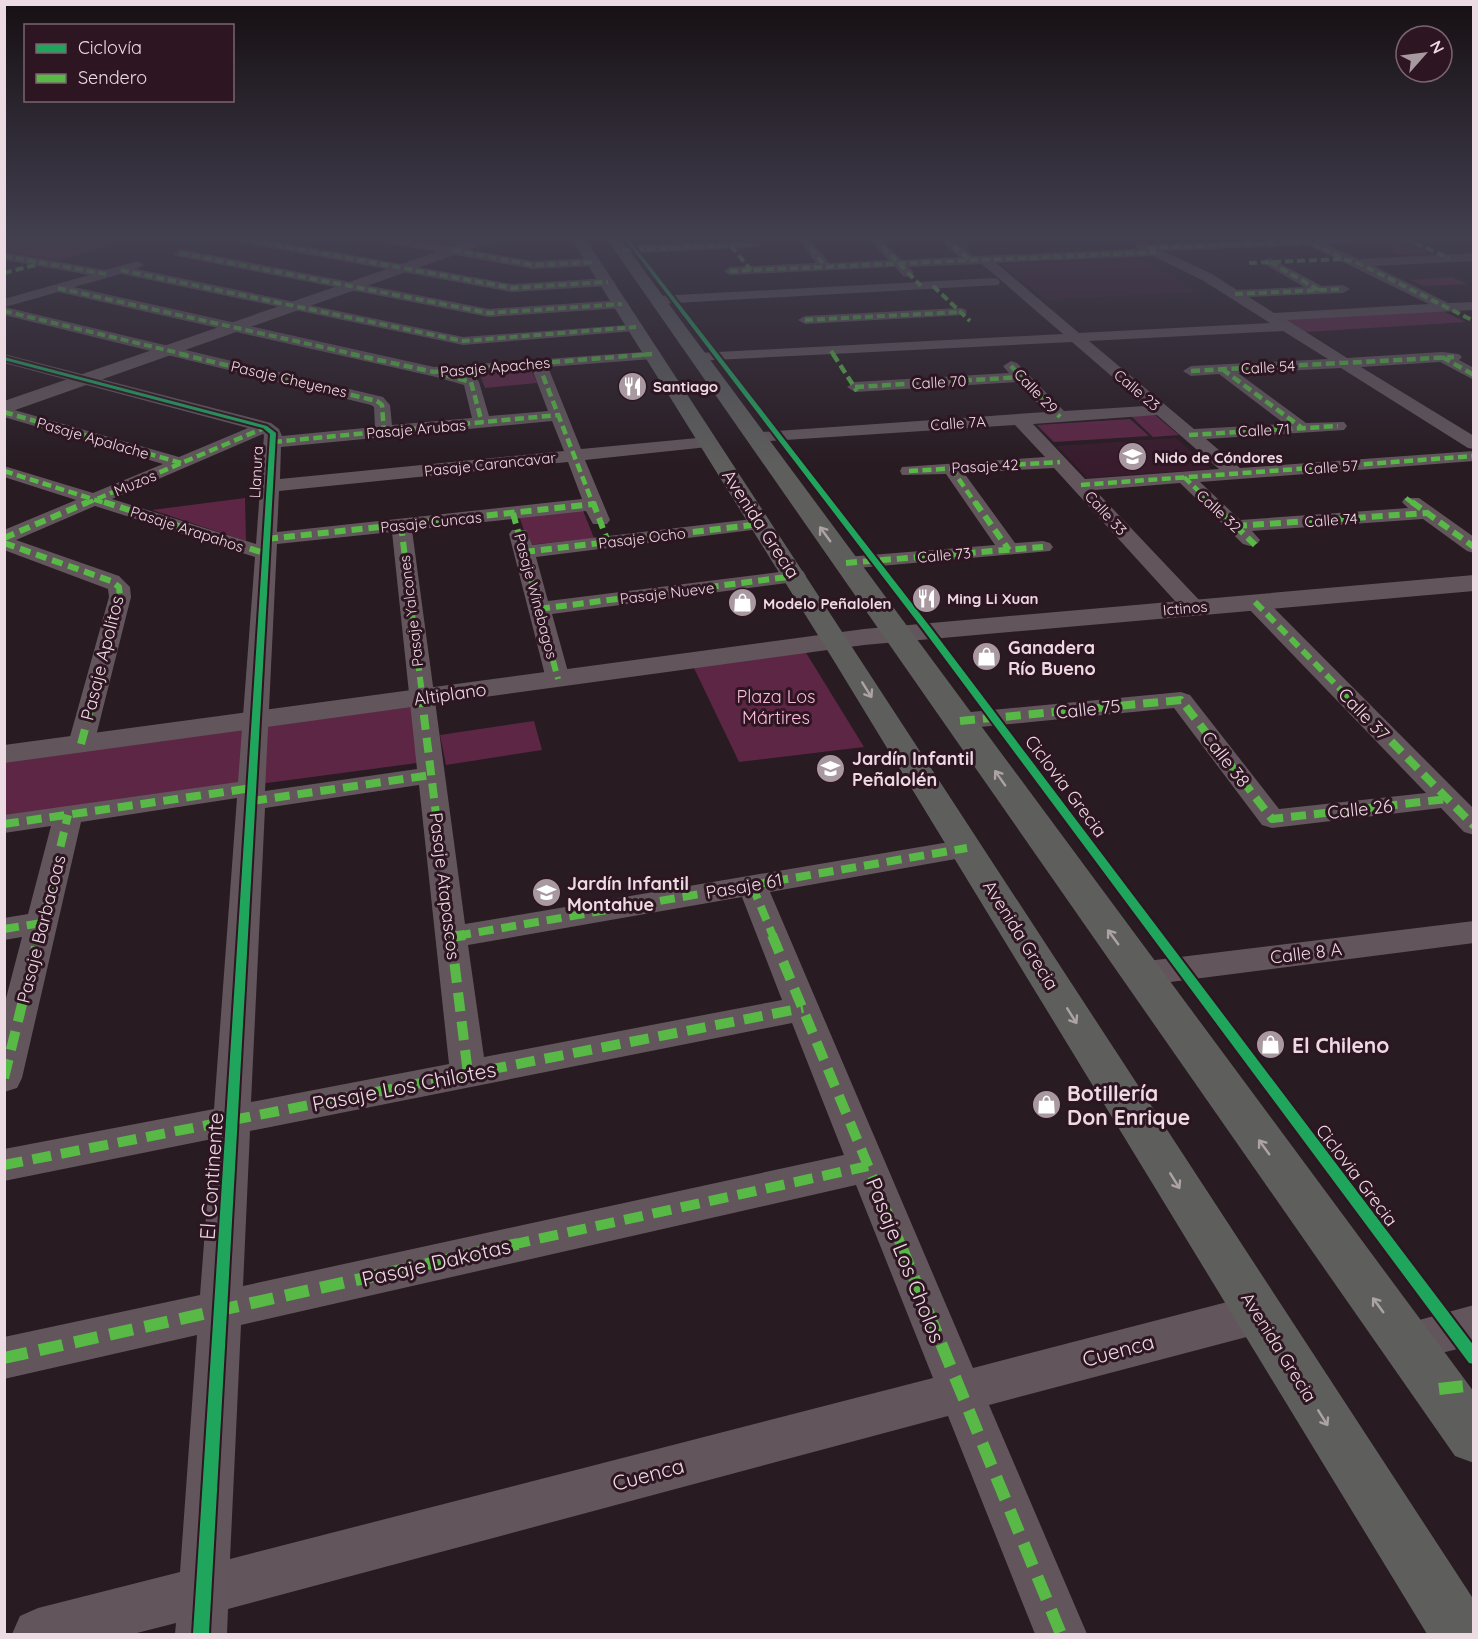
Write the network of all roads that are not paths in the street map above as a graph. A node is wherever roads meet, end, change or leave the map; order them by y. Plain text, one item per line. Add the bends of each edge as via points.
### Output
1 (19, 314) edge
2 (178, 314) edge
3 (270, 314) edge
4 (337, 314) edge
5 (628, 314) edge
6 (669, 314) edge
7 (963, 314) edge
8 (1045, 314) edge
9 (1268, 314) edge
10 (1321, 314) edge
11 (1458, 314) edge
12 (1272, 317) junction
13 (1473, 323) edge
14 (1450, 326) dead end
15 (234, 327) junction
16 (636, 327) junction
17 (1292, 331) junction
18 (1322, 333) dead end
19 (1075, 338) junction
20 (168, 350) junction
21 (831, 351) junction
22 (652, 354) junction
23 (697, 354) junction
24 (4, 358) edge
25 (538, 363) junction
26 (1344, 363) junction
27 (1222, 369) junction
28 (1191, 371) dead end
29 (434, 372) junction
30 (1017, 372) joint
31 (1473, 375) edge
32 (86, 379) junction
33 (4, 408) edge
34 (1161, 410) junction
35 (4, 412) edge
36 (558, 416) junction
37 (1060, 417) junction
38 (1019, 419) junction
39 (482, 423) junction
40 (1338, 426) dead end
41 (1302, 428) junction
42 (384, 432) junction
43 (269, 435) junction
44 (1189, 435) junction
45 (755, 436) junction
46 (708, 442) junction
47 (1473, 444) edge
48 (574, 456) junction
49 (1473, 456) edge
50 (1060, 462) junction
51 (181, 463) junction
52 (951, 468) junction
53 (4, 471) edge
54 (909, 471) dead end
55 (1236, 474) junction
56 (1184, 477) junction
57 (1081, 485) junction
58 (271, 486) junction
59 (1406, 498) dead end
60 (95, 500) junction
61 (594, 504) junction
62 (513, 513) junction
63 (1427, 513) junction
64 (761, 524) junction
65 (401, 525) junction
66 (1236, 526) junction
67 (4, 538) edge
68 (608, 542) junction
69 (4, 543) edge
70 (1255, 544) dead end
71 (267, 547) junction
72 (1043, 547) dead end
73 (1473, 547) edge
74 (1009, 550) junction
75 (524, 552) junction
76 (846, 562) junction
77 (795, 576) junction
78 (1473, 583) edge
79 (1255, 602) junction
80 (1193, 607) junction
81 (539, 609) junction
82 (896, 633) junction
83 (836, 641) junction
84 (558, 679) junction
85 (422, 698) junction
86 (1180, 700) joint
87 (256, 720) junction
88 (960, 721) junction
89 (81, 744) junction
90 (4, 754) edge
91 (431, 775) junction
92 (252, 795) junction
93 (1448, 799) junction
94 (68, 815) junction
95 (1272, 819) joint
96 (4, 824) edge
97 (1473, 826) edge
98 (967, 848) junction
99 (752, 885) junction
100 (42, 923) junction
101 (4, 929) edge
102 (1473, 932) edge
103 (451, 938) junction
104 (1139, 974) junction
105 (803, 1008) junction
106 (6, 1064) edge
107 (468, 1074) junction
108 (233, 1120) junction
109 (4, 1165) edge
110 (868, 1166) junction
111 (221, 1310) junction
112 (1258, 1314) junction
113 (1473, 1325) edge
114 (1405, 1342) junction
115 (4, 1358) edge
116 (1456, 1387) edge
117 (961, 1392) junction
118 (1473, 1437) edge
119 (203, 1613) edge
120 (38, 1635) edge
121 (1061, 1635) edge
122 (1461, 1635) edge

1 - 20 street
2 - 15 street, Pasaje Apaches
3 - 15 street
4 - 16 street via 468,341
5 - 16 main road, Avenida Grecia
6 - 23 main road
7 - 23 street via 805,321 821,343
8 - 19 street, Calle 23
9 - 12 street
10 - 12 street
11 - 13 street
12 - 17 street
13 - 14 street
15 - 20 street
15 - 29 street, Pasaje Apaches
16 - 22 main road, Avenida Grecia
17 - 18 street
17 - 19 street
17 - 26 street
19 - 21 street
19 - 34 street, Calle 23
20 - 32 street
20 - 42 street, Pasaje Cheyenes via 377,400 382,405
21 - 23 street
21 - 30 street, Calle 70 via 856,389
22 - 25 street, Pasaje Apaches
22 - 46 main road, Avenida Grecia
23 - 45 main road
24 - 32 street, Llanura
25 - 29 street, Pasaje Apaches
25 - 36 street
26 - 27 street, Calle 54
26 - 31 street, Calle 54 via 1448,357
26 - 47 street
27 - 28 street, Calle 54
27 - 41 street
29 - 39 street via 471,382
30 - 37 street, Calle 29
32 - 33 street
32 - 43 street, Llanura
34 - 37 street, Calle 7A
34 - 44 street, Calle 23
35 - 51 street, Pasaje Apalache
36 - 39 street, Pasaje Arubas
36 - 48 street
37 - 38 street, Calle 7A
38 - 45 street, Calle 7A
38 - 50 street, Calle 33
39 - 42 street, Pasaje Arubas
40 - 41 street, Calle 71
41 - 44 street, Calle 71
42 - 43 street, Pasaje Arubas
43 - 51 street, Muzos
43 - 58 street, Llanura
44 - 55 street, Calle 23
76 -> 45 main road
46 - 48 street, Pasaje Carancavar
46 - 64 main road, Avenida Grecia
48 - 58 street, Pasaje Carancavar
48 - 61 street
49 - 55 street, Calle 57
50 - 52 street, Pasaje 42
50 - 57 street, Calle 33
51 - 60 street, Muzos
52 - 54 street, Pasaje 42
52 - 74 street
53 - 60 street, Pasaje Arapahos
55 - 56 street, Calle 57
56 - 57 street, Calle 57
56 - 66 street, Calle 32
57 - 80 street, Calle 33
58 - 71 street, Llanura
59 - 63 street
60 - 67 street, Muzos
60 - 71 street, Pasaje Arapahos
61 - 62 street, Pasaje Cuncas
61 - 68 street
62 - 65 street, Pasaje Cuncas
62 - 75 street, Pasaje Winebagos
63 - 66 street, Calle 74
63 - 73 street
64 - 68 street, Pasaje Ocho
64 - 77 main road, Avenida Grecia
65 - 71 street, Pasaje Cuncas
65 - 85 street, Pasaje Yalcones
66 - 70 street, Calle 32
68 - 75 street, Pasaje Ocho
69 - 89 street, Pasaje Apolitos via 119,587 120,597
71 - 87 street, Llanura
72 - 74 street, Calle 73
74 - 76 street, Calle 73
75 - 81 street, Pasaje Winebagos
76 - 82 main road
77 - 81 street, Pasaje Nueve
77 - 83 main road, Avenida Grecia
78 - 79 street, Ictinos
79 - 80 street, Ictinos
79 - 93 street, Calle 37
80 - 82 street, Ictinos
81 - 84 street, Pasaje Winebagos
82 - 83 street, Altiplano
82 - 88 main road
83 - 84 street, Altiplano
83 -> 98 main road, Avenida Grecia
84 - 85 street, Altiplano
85 - 87 street, Altiplano
85 - 91 street, Pasaje Atapascos
86 - 88 street, Calle 75
86 - 95 street, Calle 38
87 - 89 street, Altiplano
87 - 92 street, El Continente
104 -> 88 main road
89 - 90 street, Altiplano
91 - 92 street
91 - 103 street, Pasaje Atapascos
92 - 94 street
92 - 108 street, El Continente
93 - 95 street, Calle 26
93 - 97 street, Calle 37
94 - 96 street
94 - 100 street, Pasaje Barbacoas
98 - 99 street, Pasaje 61
98 -> 112 main road, Avenida Grecia
99 - 103 street, Pasaje 61
99 - 105 street, Pasaje Los Cholos
100 - 101 street
100 - 106 street, Pasaje Barbacoas
102 - 104 street, Calle 8 A
103 - 107 street, Pasaje Atapascos
114 -> 104 main road
105 - 107 street, Pasaje Los Chilotes
105 - 110 street, Pasaje Los Cholos
107 - 108 street, Pasaje Los Chilotes
108 - 109 street, Pasaje Los Chilotes
108 - 111 street, El Continente
110 - 111 street, Pasaje Dakotas
110 - 117 street, Pasaje Los Cholos
111 - 115 street, Pasaje Dakotas
111 - 119 street, El Continente
112 - 117 street, Cuenca
112 -> 122 main road, Avenida Grecia
113 - 114 street
114 - 116 main road
116 - 118 main road
117 - 119 street, Cuenca
117 - 121 street, Pasaje Los Cholos
119 - 120 street, Cuenca

